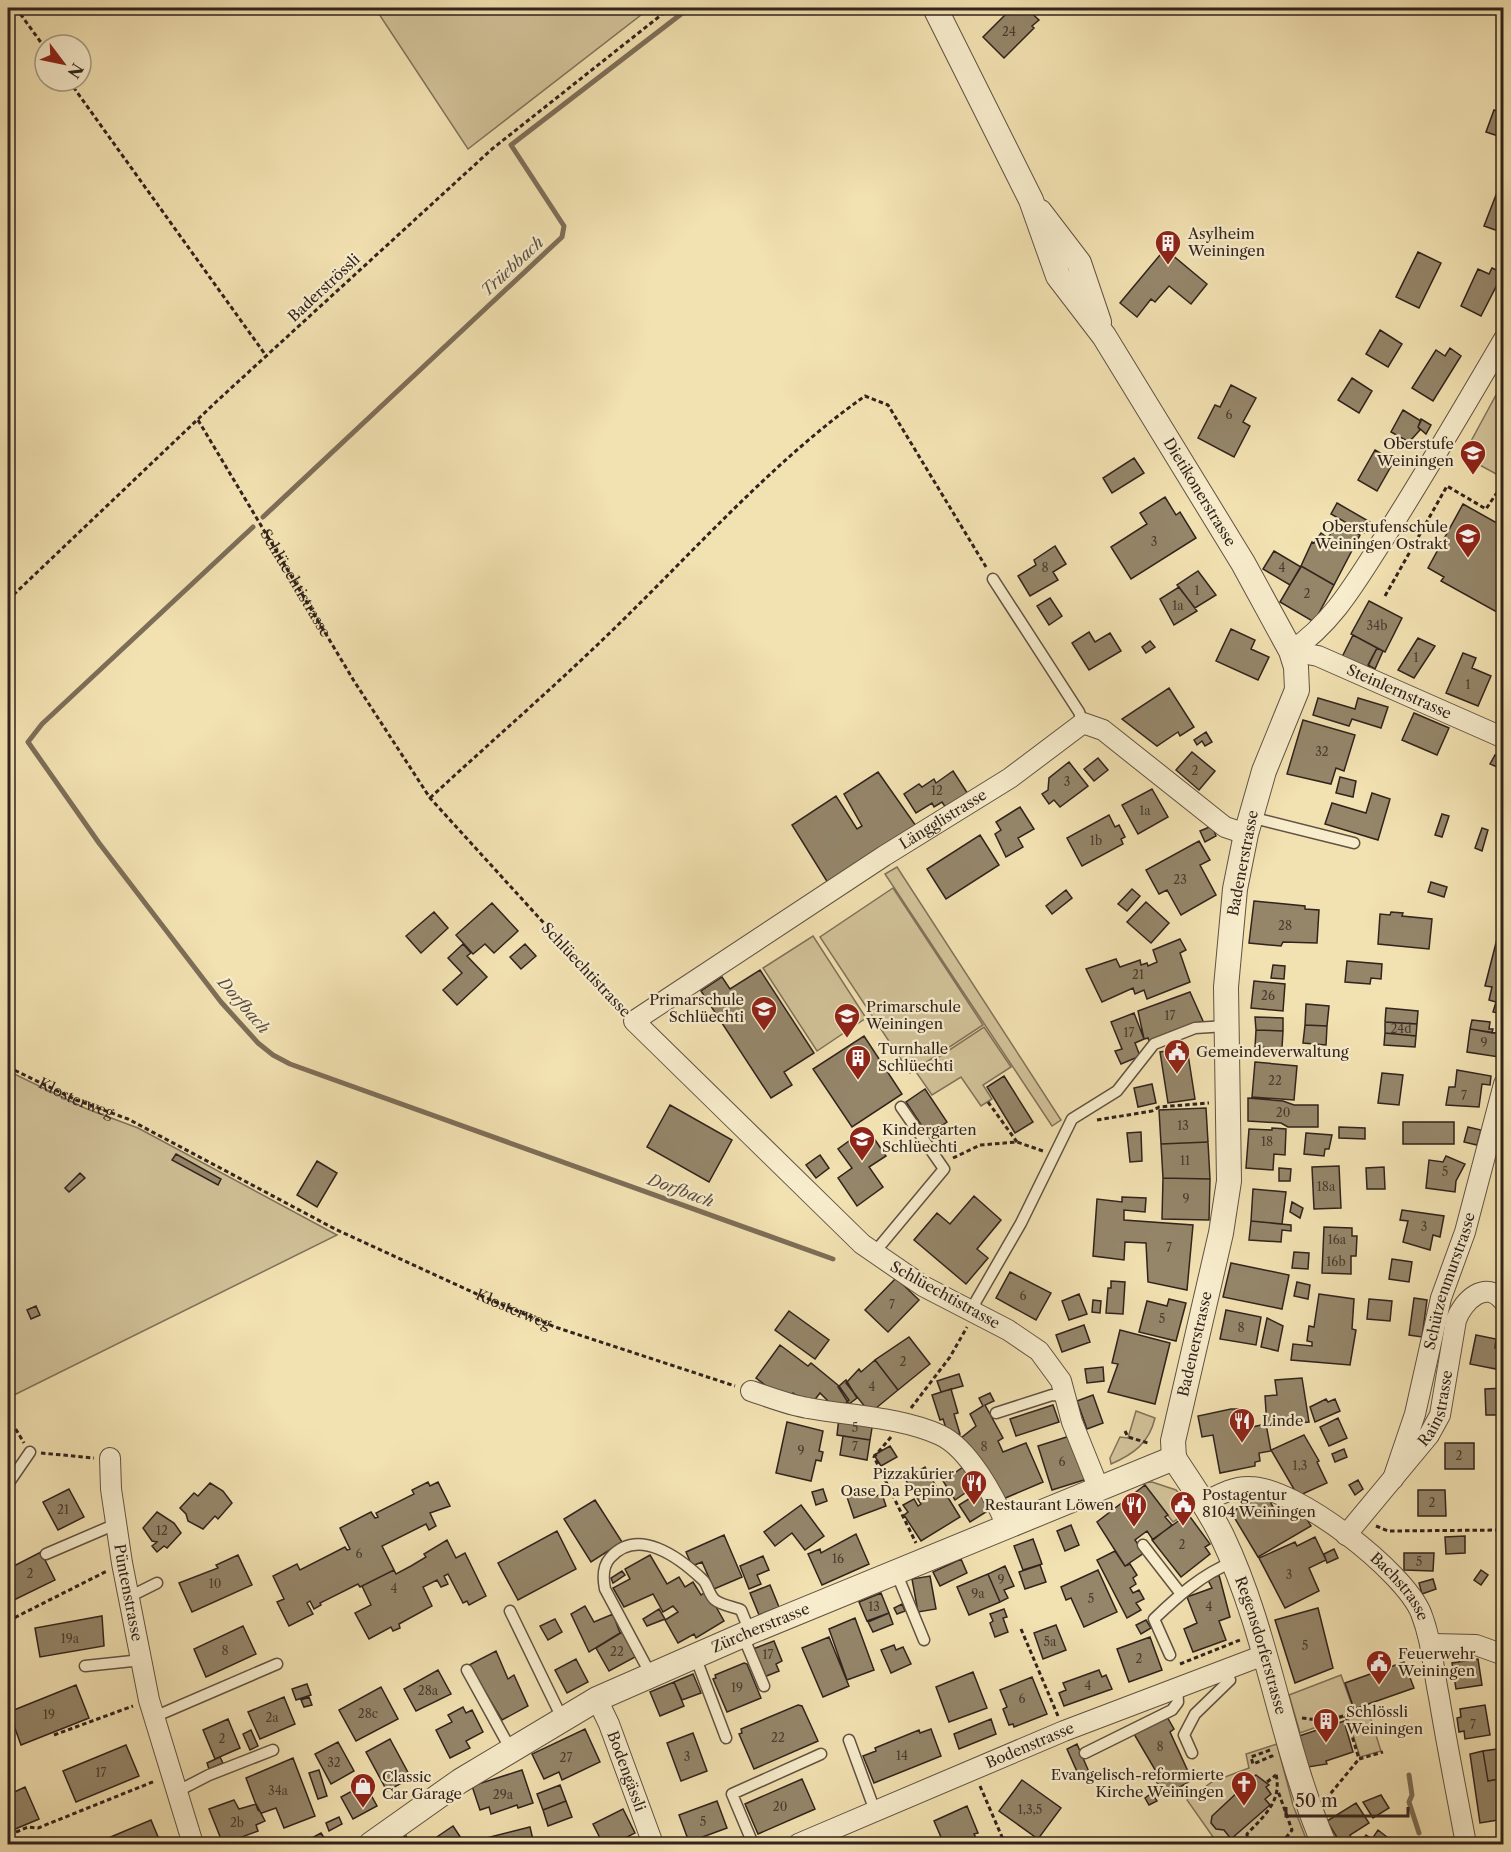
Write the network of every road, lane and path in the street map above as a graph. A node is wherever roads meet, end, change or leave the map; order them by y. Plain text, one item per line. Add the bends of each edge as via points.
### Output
1 (16, 8) edge
2 (670, 8) edge
3 (935, 8) edge
4 (34, 33) edge
5 (78, 93) edge
6 (1503, 339) edge
7 (267, 357) junction
8 (198, 420) junction
9 (1503, 482) edge
10 (993, 579) joint
11 (1385, 596) dead end
12 (8, 600) edge
13 (1291, 651) junction
14 (1083, 723) junction
15 (1503, 738) edge
16 (430, 798) junction
17 (1248, 826) junction
18 (1354, 843) dead end
19 (634, 1021) junction
20 (1226, 1026) junction
21 (8, 1066) edge
22 (1503, 1084) edge
23 (988, 1102) dead end
24 (1217, 1103) dead end
25 (901, 1107) dead end
26 (1069, 1124) junction
27 (1017, 1142) junction
28 (1053, 1155) junction
29 (944, 1169) junction
30 (874, 1252) junction
31 (1503, 1302) edge
32 (973, 1311) junction
33 (750, 1391) joint
34 (1064, 1396) junction
35 (996, 1413) dead end
36 (8, 1416) edge
37 (899, 1424) junction
38 (1125, 1431) dead end
39 (1148, 1443) dead end
40 (30, 1452) junction
41 (110, 1458) joint
42 (1174, 1458) junction
43 (1393, 1479) junction
44 (8, 1484) edge
45 (1099, 1489) junction
46 (1203, 1503) junction
47 (1360, 1519) junction
48 (116, 1524) junction
49 (1007, 1527) junction
50 (1503, 1530) edge
51 (909, 1533) dead end
52 (1346, 1535) junction
53 (1143, 1545) dead end
54 (46, 1554) dead end
55 (1233, 1562) junction
56 (122, 1563) junction
57 (896, 1572) junction
58 (158, 1583) dead end
59 (1180, 1594) junction
60 (129, 1597) junction
61 (510, 1611) dead end
62 (8, 1621) edge
63 (1021, 1629) dead end
64 (1243, 1633) dead end
65 (747, 1634) junction
66 (924, 1640) dead end
67 (1431, 1644) junction
68 (1170, 1655) dead end
69 (1264, 1655) junction
70 (1503, 1655) edge
71 (694, 1656) junction
72 (142, 1660) junction
73 (277, 1664) dead end
74 (85, 1666) dead end
75 (467, 1670) dead end
76 (1226, 1670) junction
77 (651, 1675) junction
78 (1178, 1679) junction
79 (764, 1686) dead end
80 (597, 1699) junction
81 (152, 1708) junction
82 (1375, 1714) dead end
83 (1346, 1715) junction
84 (1299, 1717) dead end
85 (562, 1718) junction
86 (1064, 1731) junction
87 (54, 1736) dead end
88 (726, 1738) dead end
89 (849, 1740) dead end
90 (1268, 1741) dead end
91 (510, 1748) junction
92 (273, 1750) dead end
93 (1383, 1752) dead end
94 (1192, 1753) dead end
95 (821, 1754) dead end
96 (1085, 1754) dead end
97 (1359, 1759) junction
98 (974, 1771) junction
99 (1276, 1775) junction
100 (1267, 1782) dead end
101 (173, 1784) junction
102 (1278, 1791) junction
103 (1323, 1803) dead end
104 (875, 1811) junction
105 (8, 1835) edge
106 (193, 1845) edge
107 (371, 1845) edge
108 (653, 1845) edge
109 (753, 1845) edge
110 (798, 1845) edge
111 (1005, 1845) edge
112 (1248, 1845) edge
113 (1257, 1845) edge
114 (1323, 1845) edge
115 (1466, 1845) edge

1 - 4 path
2 - 7 path, Baderströssli via 492,149
3 - 13 street, Dietikonerstrasse via 1031,200 1058,276 1104,336 1243,563
5 - 7 path
6 - 13 street via 1334,615
7 - 8 path, Baderströssli
8 - 12 path, Baderströssli
8 - 16 path, Schlüechtistrasse via 354,681
9 - 11 path via 1486,509 1447,486
10 - 14 lane
10 - 16 path via 888,405 865,396 818,433 682,559 630,614
13 - 15 street, Steinlernstrasse via 1318,656
13 - 17 street, Badenerstrasse via 1297,690 1264,771
14 - 17 street via 1103,730 1226,827
14 - 19 street, Längglistrasse via 1010,778
16 - 19 path, Schlüechtistrasse
17 - 18 lane
17 - 20 street, Badenerstrasse via 1228,948
19 - 30 street, Schlüechtistrasse via 848,1232
20 - 26 lane via 1195,1028 1154,1044 1117,1091
20 - 42 street, Badenerstrasse via 1229,1181 1221,1233 1173,1441
21 - 33 path, Klosterweg via 76,1100 128,1119 335,1229 479,1294 555,1327
22 - 43 street, Schützenmurstrasse via 1465,1232 1441,1298 1415,1414
23 - 27 path
24 - 26 path via 1159,1107
25 - 29 lane
26 - 28 lane
27 - 28 path
27 - 29 path via 980,1145 955,1155
28 - 32 lane
29 - 30 lane
30 - 32 street, Schlüechtistrasse via 922,1286
31 - 43 street, Rainstrasse via 1492,1294 1480,1293 1462,1306 1456,1320 1440,1416
32 - 34 street, Schlüechtistrasse via 1039,1351 1061,1381
32 - 37 path via 950,1357
33 - 37 street via 806,1408
34 - 35 lane via 1052,1395
34 - 45 street, Schlüechtistrasse
36 - 40 path
37 - 49 street via 941,1435 968,1458
37 - 51 path via 898,1431 874,1454
38 - 39 path via 1128,1437
40 - 41 path
40 - 44 lane
41 - 48 street, Püntenstrasse
42 - 45 street, Zürcherstrasse
42 - 46 street, Regensdorferstrasse
43 - 47 street, Rainstrasse
45 - 49 street, Zürcherstrasse
46 - 52 street, Bachstrasse via 1227,1491 1248,1486 1264,1488 1315,1511
46 - 55 street, Regensdorferstrasse
47 - 50 path via 1388,1531
47 - 52 street, Rainstrasse
48 - 54 lane
48 - 56 street, Püntenstrasse
49 - 57 street, Zürcherstrasse
52 - 67 street, Bachstrasse via 1400,1585 1419,1610
53 - 59 lane
55 - 59 lane via 1215,1569
55 - 69 street, Regensdorferstrasse
56 - 60 street, Püntenstrasse
56 - 62 path
57 - 65 street, Zürcherstrasse
57 - 66 lane
58 - 60 lane
59 - 68 lane via 1154,1619
60 - 72 street, Püntenstrasse
61 - 85 lane
63 - 86 path
64 - 78 path via 1241,1640 1181,1663
65 - 71 street, Zürcherstrasse
65 - 77 lane via 741,1610 715,1600 704,1582 670,1552 642,1545 622,1549 609,1560 603,1578
65 - 79 lane
67 - 70 street via 1476,1645
67 - 115 street, Bachstrasse
69 - 76 street, Bodenstrasse
69 - 114 street, Regensdorferstrasse
71 - 77 street, Zürcherstrasse
71 - 88 lane
72 - 74 lane
72 - 81 street, Püntenstrasse
73 - 81 lane
75 - 91 lane
76 - 78 street, Bodenstrasse
76 - 94 lane via 1230,1680 1195,1714 1184,1735
77 - 80 street, Zürcherstrasse
78 - 86 street, Bodenstrasse
78 - 96 lane via 1178,1702 1172,1710
80 - 85 street, Zürcherstrasse
80 - 108 street, Bodengässli
81 - 87 path
81 - 101 street, Püntenstrasse
82 - 83 path via 1368,1708
83 - 84 path via 1325,1721
83 - 97 path
85 - 91 street, Zürcherstrasse
86 - 98 street, Bodenstrasse
89 - 104 lane
90 - 99 path via 1270,1750 1251,1757 1253,1764 1272,1756
91 - 107 street, Zürcherstrasse
92 - 101 lane via 209,1775
93 - 97 path
95 - 109 lane via 732,1794
97 - 103 path
98 - 104 street, Bodenstrasse
98 - 111 path
99 - 100 path
99 - 102 path
101 - 105 path
101 - 106 street, Püntenstrasse
102 - 112 path via 1272,1807 1247,1834
102 - 113 path via 1292,1830 1285,1839
104 - 110 street, Bodenstrasse

